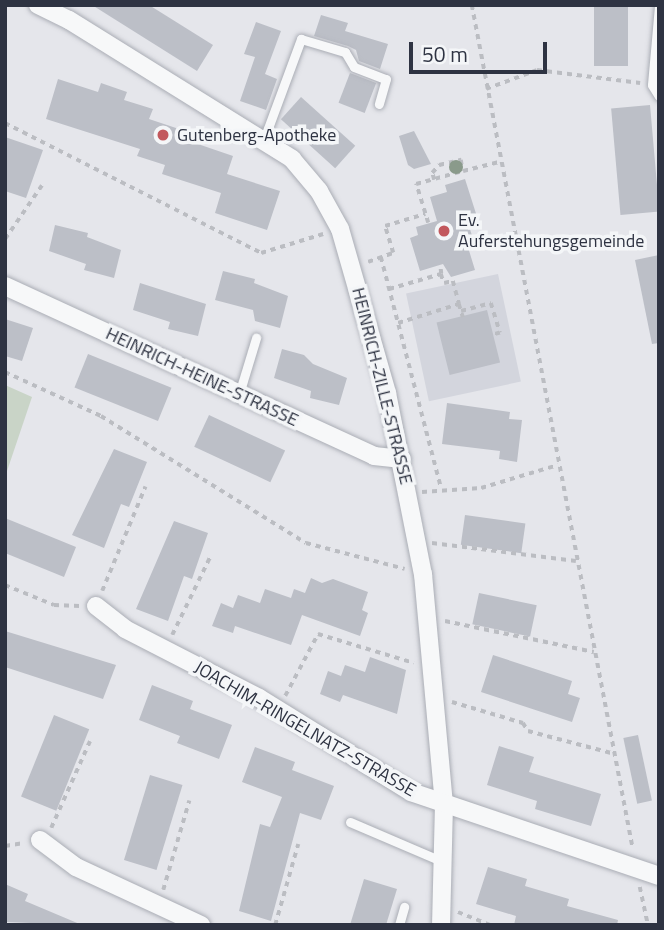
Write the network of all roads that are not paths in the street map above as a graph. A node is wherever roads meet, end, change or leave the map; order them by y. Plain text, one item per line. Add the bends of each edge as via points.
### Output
1 (38, 5) edge
2 (659, 6) edge
3 (659, 96) edge
4 (379, 104) dead end
5 (264, 139) junction
6 (5, 286) edge
7 (256, 338) dead end
8 (239, 394) junction
9 (402, 459) junction
10 (96, 606) road end
11 (444, 804) junction
12 (350, 822) dead end
13 (40, 839) road end
14 (443, 862) junction
15 (659, 876) edge
16 (404, 907) dead end
17 (201, 925) edge
18 (399, 925) edge
19 (441, 925) edge

1 - 5 street, HEINRICH-ZILLE-STRASSE
2 - 3 lane via 652,85
4 - 5 lane via 386,79 354,67 345,52 301,39
5 - 9 street, HEINRICH-ZILLE-STRASSE via 292,159 319,191 340,229
6 - 8 street, HEINRICH-HEINE-STRASSE
7 - 8 lane
8 - 9 street, HEINRICH-HEINE-STRASSE via 374,456
9 - 11 street, HEINRICH-ZILLE-STRASSE via 429,618
10 - 11 street, JOACHIM-RINGELNATZ-STRASSE via 125,629 278,710 411,792
11 - 14 street, HEINRICH-ZILLE-STRASSE
11 - 15 street, JOACHIM-RINGELNATZ-STRASSE
12 - 14 lane
13 - 17 street via 76,867
14 - 19 street, HEINRICH-ZILLE-STRASSE
16 - 18 lane

